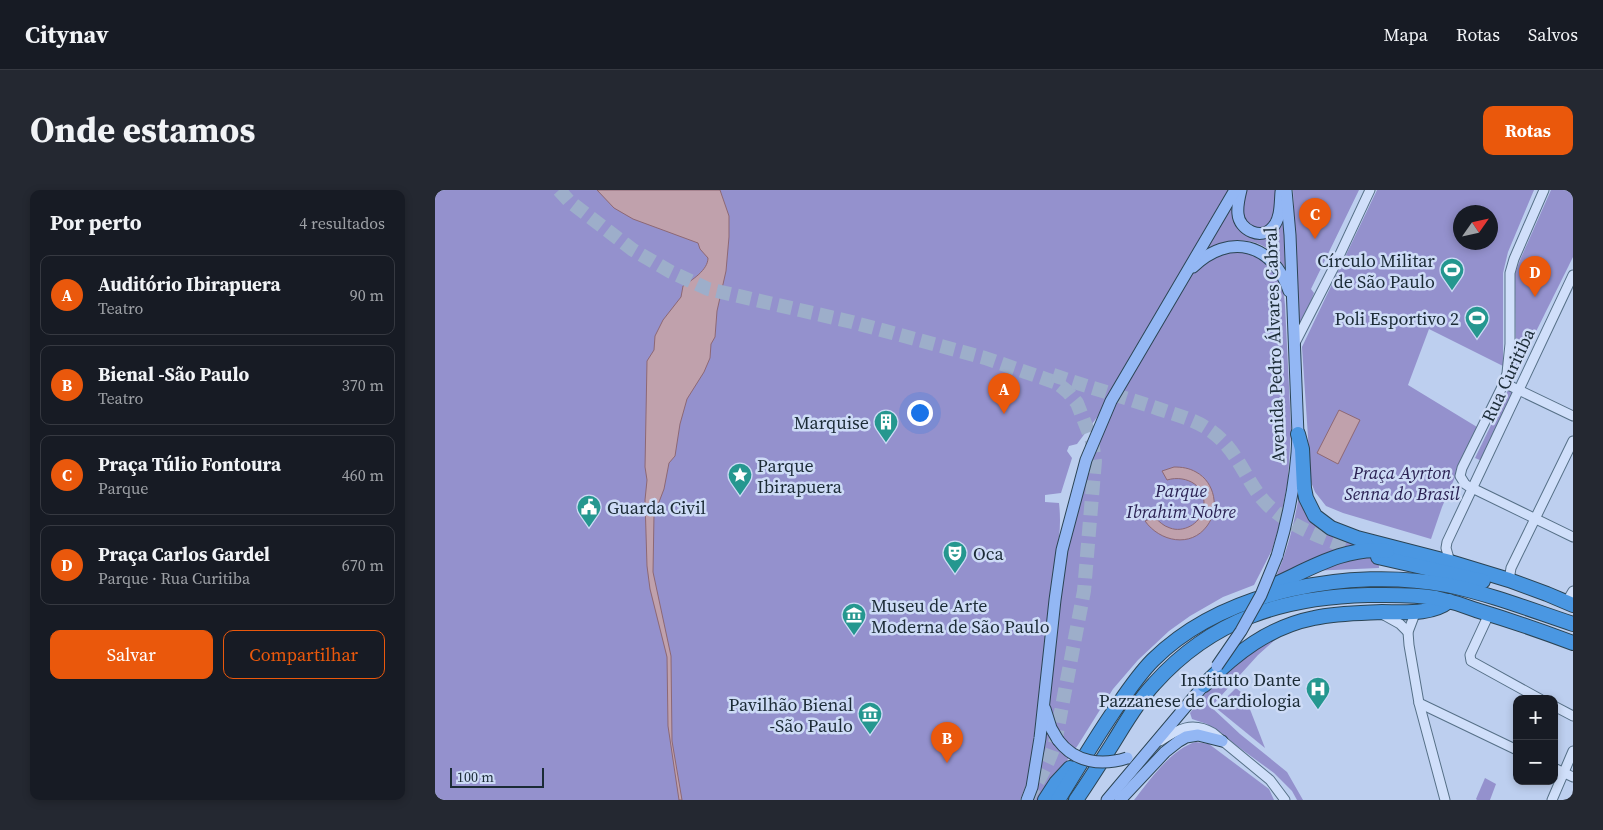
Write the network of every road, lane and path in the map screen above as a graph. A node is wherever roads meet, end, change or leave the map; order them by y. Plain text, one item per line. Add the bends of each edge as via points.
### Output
1 (1235, 190) edge
2 (1241, 190) edge
3 (1282, 190) edge
4 (1286, 190) edge
5 (1370, 190) edge
6 (1544, 190) edge
7 (1185, 275) junction
8 (1573, 275) edge
9 (1569, 294) edge
10 (1292, 300) junction
11 (1293, 345) junction
12 (1504, 383) junction
13 (1519, 391) junction
14 (1573, 416) edge
15 (1298, 434) junction
16 (1573, 441) edge
17 (1473, 489) junction
18 (1535, 519) junction
19 (1573, 536) edge
20 (1407, 551) junction
21 (1377, 557) tunnel mouth
22 (1450, 562) junction
23 (1509, 580) junction
24 (1572, 597) edge
25 (1449, 601) junction
26 (1232, 609) junction
27 (1416, 611) junction
28 (1380, 612) junction
29 (1489, 614) junction
30 (1573, 624) edge
31 (1408, 632) junction
32 (1573, 643) edge
33 (1204, 685) junction
34 (1532, 695) edge
35 (1419, 704) junction
36 (1043, 705) junction
37 (1558, 708) edge
38 (1573, 716) edge
39 (1222, 740) junction
40 (1151, 747) junction
41 (1513, 748) edge
42 (1089, 751) junction
43 (1573, 751) edge
44 (1558, 770) edge
45 (1564, 772) junction
46 (1573, 777) edge
47 (1027, 800) edge
48 (1045, 800) edge
49 (1058, 800) edge
50 (1076, 800) edge
51 (1107, 800) edge
52 (1120, 800) edge
53 (1285, 800) edge
54 (1445, 800) edge
55 (1552, 800) edge

1 - 7 main road
2 - 3 main road via 1240,222 1244,228 1257,234 1274,226
4 - 10 main road, Avenida Pedro Álvares Cabral
5 - 11 street
6 - 12 street, Rua Curitiba via 1510,273 1510,344
7 - 10 main road via 1217,250 1237,246 1249,248 1267,256 1275,265
7 - 36 main road via 1111,401 1086,460 1062,550
8 - 9 street, Rua Curitiba
9 - 13 street, Rua Curitiba
10 - 11 main road, Avenida Pedro Álvares Cabral
11 - 15 main road, Avenida Pedro Álvares Cabral
12 - 13 street
12 - 17 street, Rua Curitiba via 1461,472 1465,484
13 - 14 street
13 - 17 street, Rua Curitiba
15 - 20 highway via 1306,498 1315,516 1342,533
15 - 33 main road, Avenida Pedro Álvares Cabral, bridge via 1293,486 1277,556 1241,632
16 - 18 street
17 - 18 street
17 - 22 street, Rua Curitiba via 1447,542
18 - 19 street
18 - 23 street via 1511,568
20 - 22 highway
20 - 26 highway via 1347,553 1256,593
21 - 30 highway via 1492,583 1547,604
22 - 23 highway
23 - 24 highway via 1547,594
25 - 27 highway via 1437,608
25 - 29 highway
25 - 50 highway via 1380,595 1345,596 1282,605 1210,636 1154,684
26 - 30 highway via 1271,594 1322,582 1412,580 1482,593
26 - 42 highway via 1187,632 1152,660 1130,686
27 - 28 highway
27 - 31 street
28 - 31 street
28 - 33 highway via 1313,618 1281,627 1238,654
29 - 32 highway
29 - 34 street via 1470,655 1471,662
31 - 35 street
33 - 40 main road
35 - 41 street
35 - 54 street
36 - 40 main road, bridge via 1058,740 1071,752 1090,761 1127,758
36 - 47 main road via 1032,787
37 - 38 street
39 - 40 street via 1205,728 1192,727 1182,728
39 - 52 main road via 1198,735 1179,741
39 - 53 street via 1270,780
40 - 51 main road
42 - 48 highway via 1062,776
42 - 49 highway
43 - 45 street
44 - 45 street
45 - 46 street
45 - 55 street

